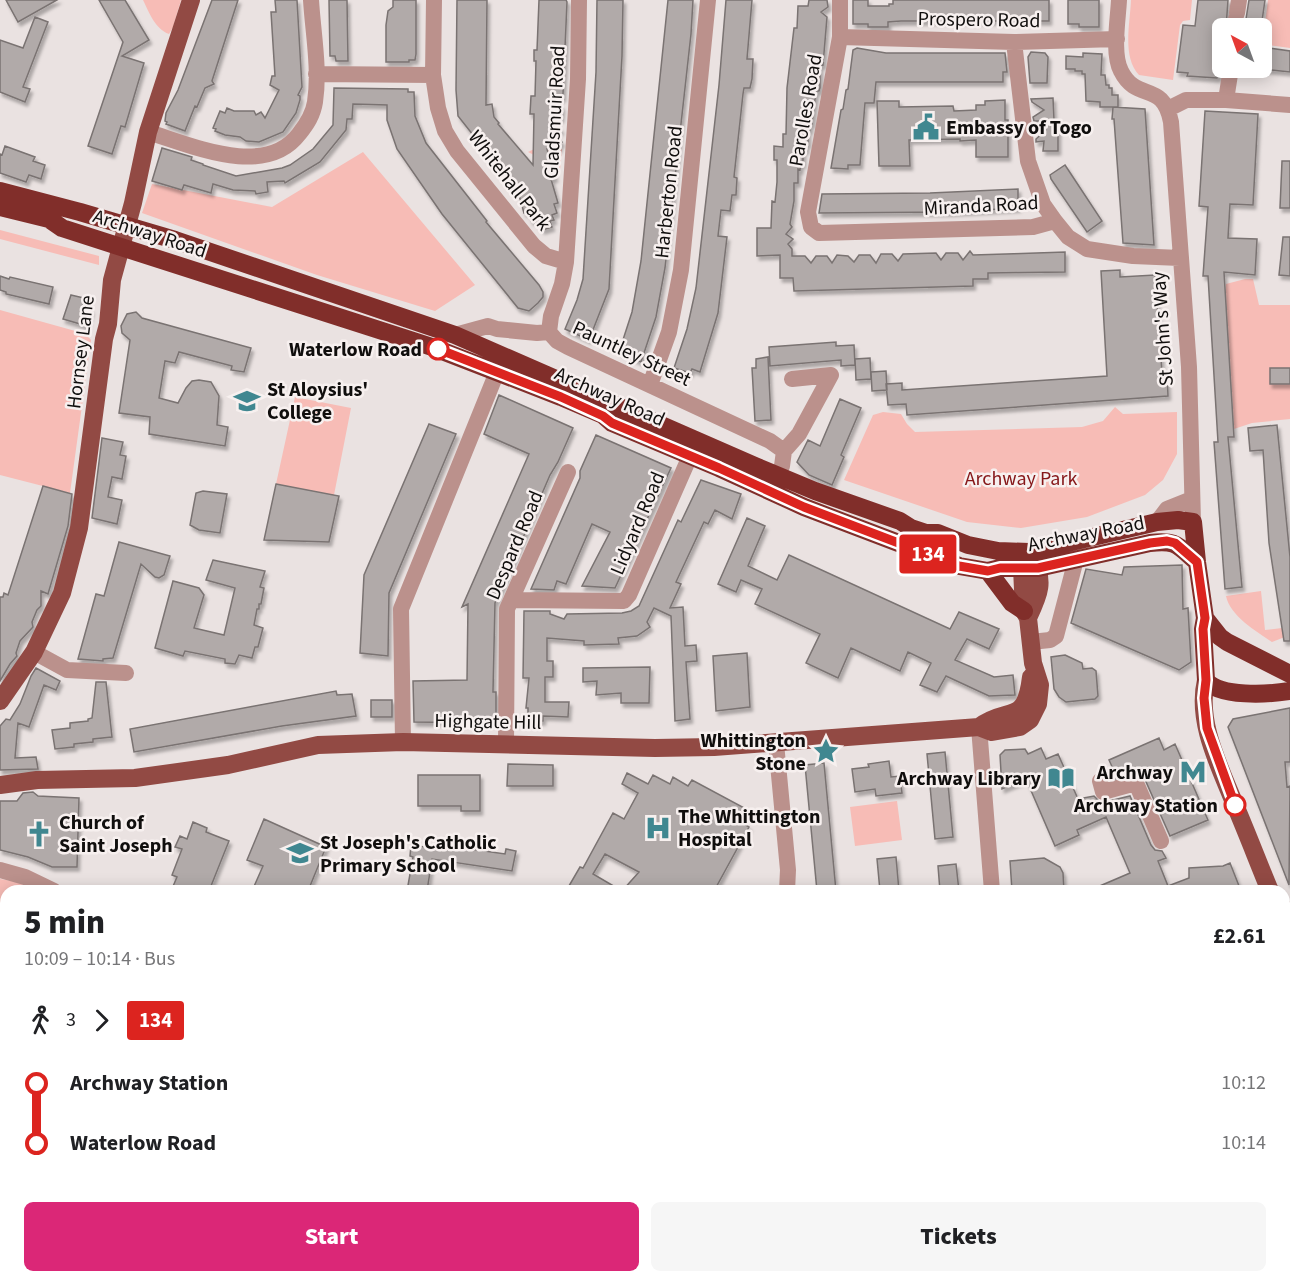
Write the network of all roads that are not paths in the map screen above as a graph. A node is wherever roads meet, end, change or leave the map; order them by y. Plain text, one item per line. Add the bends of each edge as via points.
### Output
1 (191, 0) edge
2 (311, 0) edge
3 (434, 0) edge
4 (579, 0) edge
5 (708, 0) edge
6 (840, 0) edge
7 (1119, 0) edge
8 (840, 37) junction
9 (1117, 39) junction
10 (1014, 42) junction
11 (316, 74) junction
12 (433, 75) junction
13 (1229, 78) edge
14 (1226, 100) junction
15 (1290, 105) edge
16 (1168, 109) junction
17 (148, 132) junction
18 (0, 191) edge
19 (0, 207) edge
20 (0, 218) edge
21 (1054, 221) junction
22 (811, 227) joint
23 (62, 228) junction
24 (1180, 258) junction
25 (566, 262) junction
26 (549, 332) junction
27 (456, 335) junction
28 (497, 372) junction
29 (792, 379) dead end
30 (650, 385) junction
31 (584, 399) junction
32 (784, 451) junction
33 (690, 456) junction
34 (568, 472) dead end
35 (777, 475) junction
36 (1192, 499) junction
37 (1157, 522) junction
38 (1193, 522) junction
39 (1073, 560) junction
40 (1197, 562) junction
41 (1030, 563) junction
42 (988, 571) junction
43 (511, 600) junction
44 (1026, 615) junction
45 (1205, 618) junction
46 (1031, 642) junction
47 (34, 652) junction
48 (1034, 663) junction
49 (126, 673) dead end
50 (1290, 674) edge
51 (1206, 680) junction
52 (1290, 691) edge
53 (0, 701) edge
54 (978, 727) junction
55 (403, 742) junction
56 (776, 743) junction
57 (506, 744) junction
58 (1100, 781) dead end
59 (0, 784) edge
60 (1161, 841) dead end
61 (0, 870) edge
62 (42, 885) edge
63 (787, 885) edge
64 (991, 885) edge
65 (1268, 885) edge

1 - 17 main road, Hornsey Lane
2 - 11 street
3 - 12 street, Whitehall Park
4 - 25 street, Gladsmuir Road
5 - 30 street, Harberton Road via 681,270 669,332
6 - 8 street, Parolles Road
7 - 9 street
8 - 10 street, Prospero Road
8 - 22 street, Parolles Road via 808,212
9 - 10 street, Prospero Road
9 - 16 street via 1120,69 1129,83 1157,96
10 - 21 street via 1028,161 1043,204
11 - 12 street
11 - 17 street via 315,102 309,122 292,143 269,155 247,158
12 - 25 street, Whitehall Park via 445,131 457,151 534,246 546,256
13 - 14 street
14 - 15 street
14 - 16 street via 1186,100
16 - 24 street, St John's Way
17 - 47 main road, Hornsey Lane via 112,279 79,528 63,593
18 - 27 highway, Archway Road via 166,237
19 - 23 highway, Archway Road via 49,219
20 - 23 highway via 47,231
21 - 22 street, Miranda Road via 1033,227 819,233
21 - 24 street, Miranda Road via 1068,237 1087,249
23 - 28 highway, Archway Road via 432,347
24 - 36 street, St John's Way via 1189,367
25 - 26 street
26 - 27 street, Pauntley Street via 488,326
26 - 30 street, Pauntley Street via 568,347
27 - 31 highway, Archway Road
28 - 31 highway, Archway Road
28 - 55 street via 401,609
29 - 32 street via 831,375 799,434
30 - 32 street, Pauntley Street
31 - 33 highway, Archway Road via 581,416 592,423 601,427 612,423
31 - 35 highway, Archway Road
32 - 35 street
33 - 42 highway, Archway Road via 859,529 959,566
33 - 43 street, Lidyard Road via 624,601
34 - 43 street, Despard Road
35 - 41 highway, Archway Road via 911,528
36 - 37 street via 1167,509
36 - 38 street, St John's Way
37 - 38 highway, Archway Road
37 - 41 highway, Archway Road
38 - 40 highway, St John's Way
39 - 40 highway, Archway Road via 1167,541
39 - 41 highway, Archway Road
39 - 46 street via 1056,636
40 - 45 highway, St John's Way
41 - 42 highway, Archway Road
41 - 44 main road
42 - 44 highway
43 - 57 street, Despard Road via 507,609
44 - 46 main road
45 - 50 highway via 1227,642
45 - 51 highway, St John's Way
46 - 48 main road
47 - 49 street via 68,670
47 - 53 main road, Hornsey Lane
48 - 54 main road, Highgate Hill via 1022,708
48 - 54 main road, Highgate Hill via 1041,694 1030,720 996,732
51 - 52 highway via 1222,691
51 - 65 main road via 1207,728
54 - 56 main road, Highgate Hill
54 - 64 street
55 - 57 main road, Highgate Hill
55 - 59 main road, Highgate Hill via 318,746 228,765 135,778
56 - 57 main road, Highgate Hill via 669,748
56 - 63 street
58 - 60 street via 1102,792 1136,783
61 - 62 street

